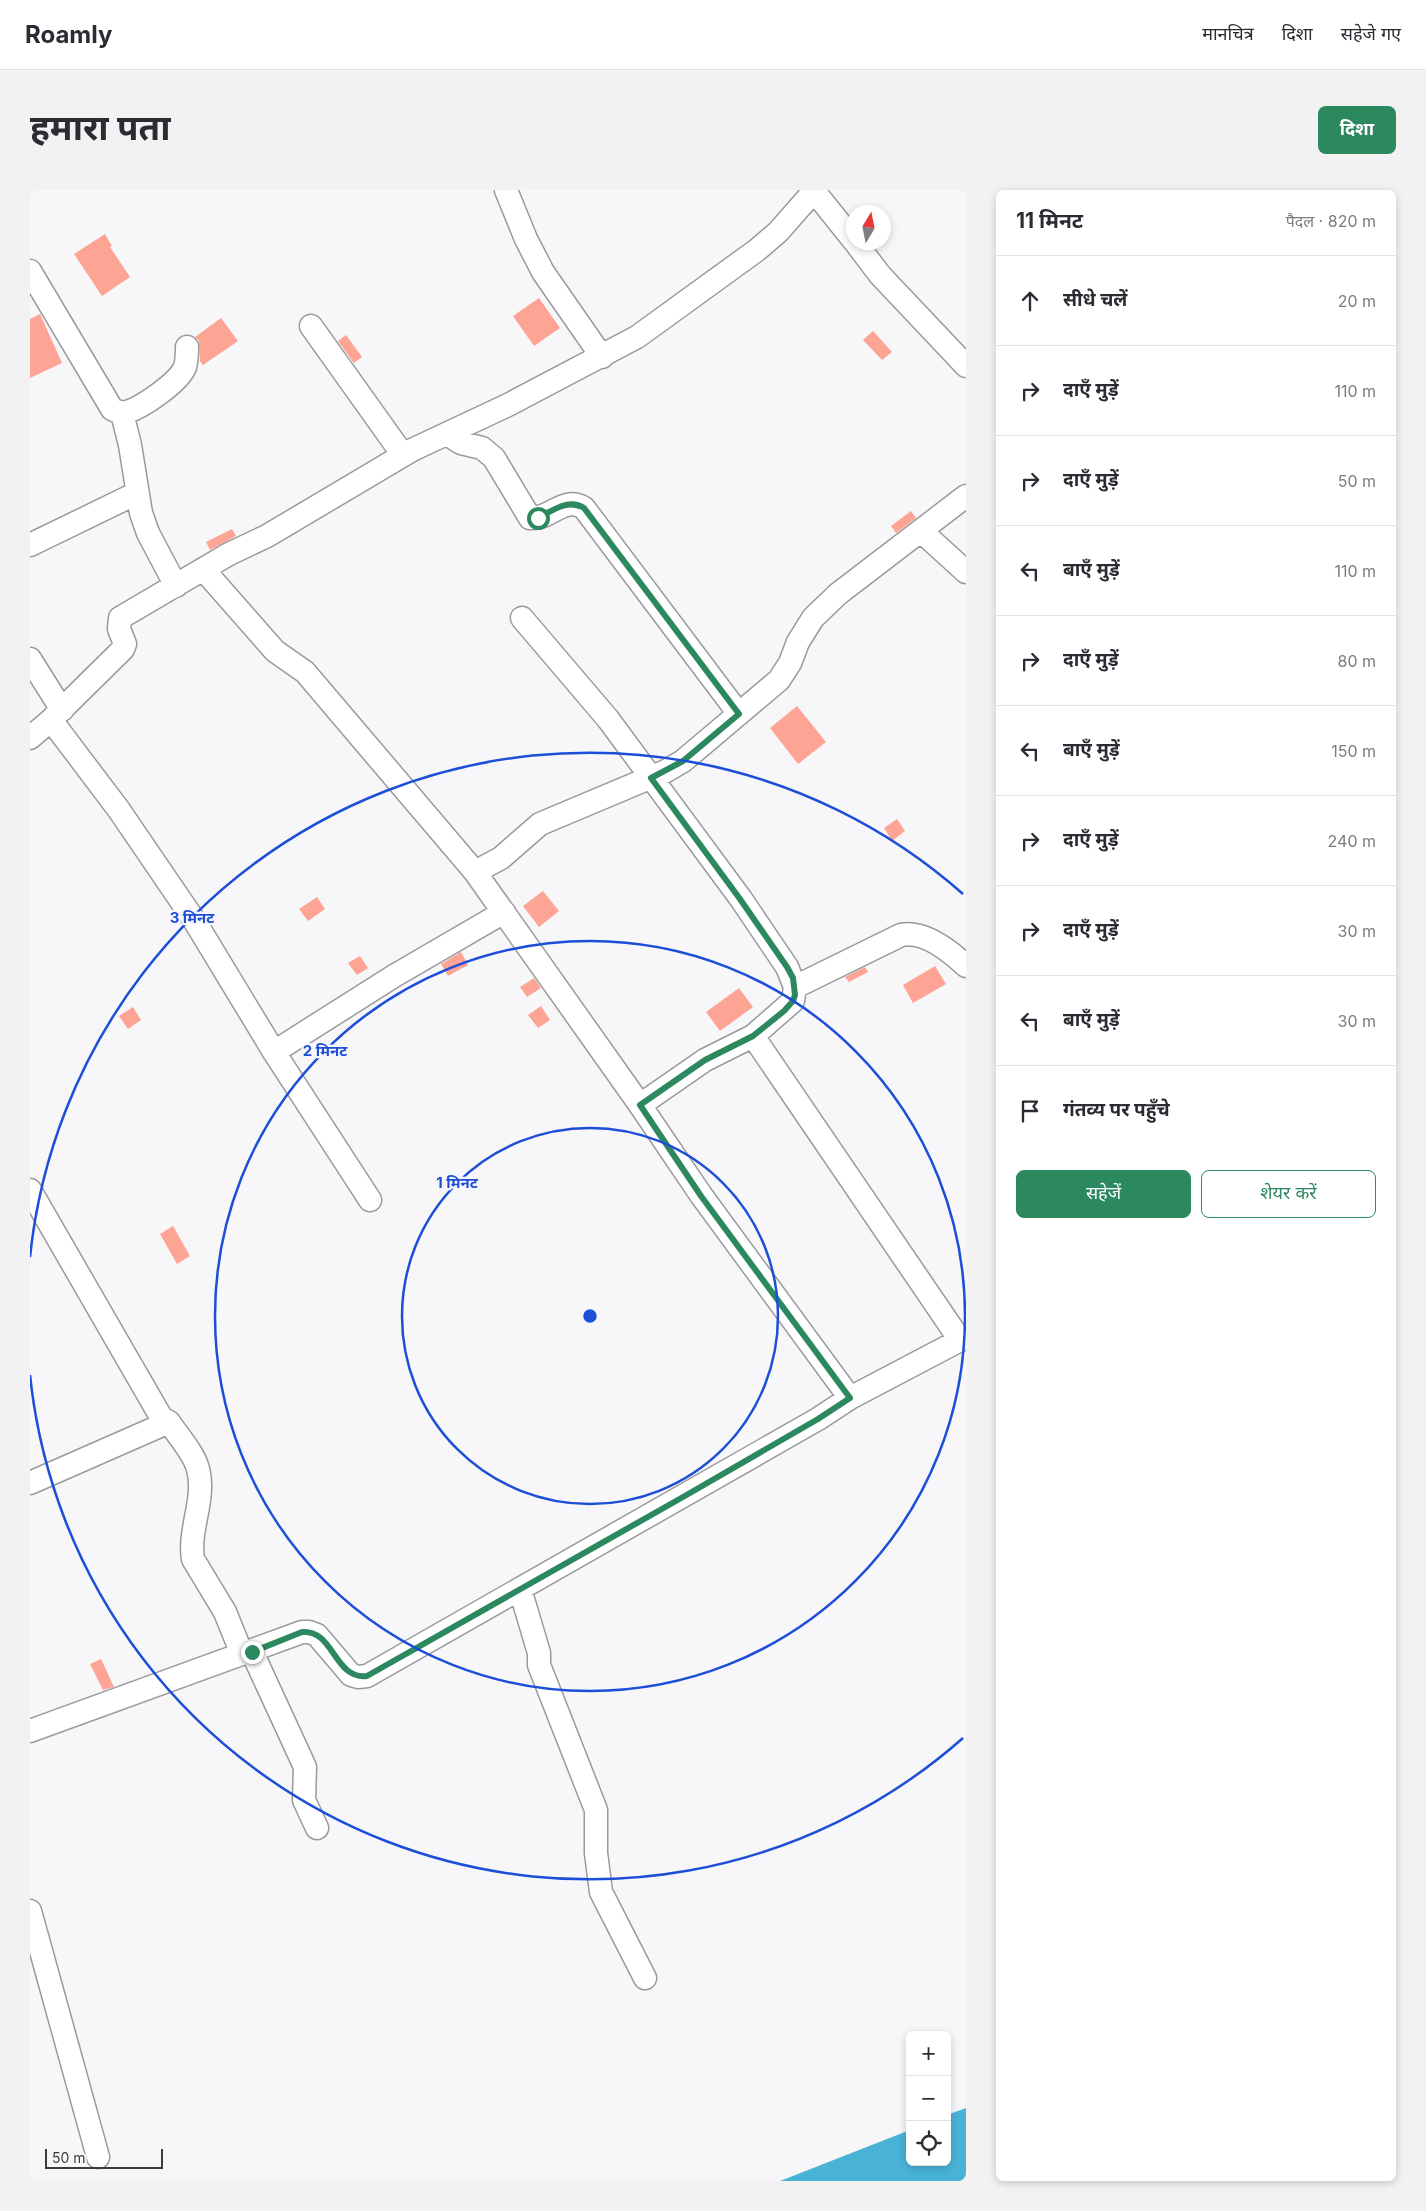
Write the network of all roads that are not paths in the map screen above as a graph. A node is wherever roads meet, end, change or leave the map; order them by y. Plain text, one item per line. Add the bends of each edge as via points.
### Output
1 (506, 190) edge
2 (815, 190) edge
3 (846, 231) edge
4 (861, 250) edge
5 (30, 271) edge
6 (311, 326) dead end
7 (187, 347) dead end
8 (602, 357) junction
9 (966, 366) edge
10 (122, 413) junction
11 (447, 434) junction
12 (403, 455) junction
13 (137, 494) junction
14 (966, 496) edge
15 (920, 530) junction
16 (30, 545) edge
17 (203, 569) junction
18 (966, 572) edge
19 (176, 586) junction
20 (522, 618) dead end
21 (30, 659) edge
22 (739, 714) junction
23 (57, 715) junction
24 (30, 738) edge
25 (651, 778) junction
26 (475, 872) junction
27 (504, 912) junction
28 (966, 966) edge
29 (795, 988) junction
30 (753, 1036) junction
31 (274, 1052) junction
32 (640, 1105) junction
33 (30, 1190) edge
34 (370, 1200) dead end
35 (963, 1338) edge
36 (850, 1398) junction
37 (169, 1422) junction
38 (30, 1482) edge
39 (520, 1589) junction
40 (247, 1653) junction
41 (30, 1731) edge
42 (317, 1828) dead end
43 (30, 1911) edge
44 (645, 1978) dead end
45 (98, 2157) dead end

1 - 8 street via 543,272
2 - 3 street
2 - 8 street via 778,232 757,250 668,316
4 - 9 street
5 - 10 street via 112,409
6 - 12 street
7 - 10 street via 185,368 178,377 140,405
8 - 11 street
10 - 13 street
11 - 12 street
11 - 22 street via 461,443 482,448 494,458 530,518 538,518 569,503 584,508
12 - 17 street via 267,536
13 - 16 street
13 - 19 street via 148,533
14 - 15 street
15 - 18 street
15 - 22 street via 838,594 813,618 779,680
17 - 19 street
17 - 26 street via 275,651 305,672
19 - 23 street via 120,618 119,629 125,646
20 - 25 street via 608,719
21 - 23 street
22 - 25 street via 683,761
23 - 24 street
23 - 31 street via 194,920
25 - 26 street via 540,824 500,858
25 - 29 street via 787,967
26 - 27 street
27 - 31 street via 394,976
27 - 32 street
28 - 29 street via 933,942 911,933
29 - 30 street via 793,1001
30 - 32 street via 705,1060
30 - 35 street
31 - 34 street
32 - 36 street via 701,1196
33 - 37 street via 161,1417
35 - 36 street
36 - 39 street
37 - 38 street
37 - 40 street via 198,1469 199,1498 191,1550 193,1559
39 - 40 street via 367,1676 358,1677 345,1670 325,1642 309,1632
39 - 44 street via 539,1653 539,1665 596,1810 596,1853 601,1892
40 - 41 street
40 - 42 street via 305,1767 304,1800
43 - 45 street

